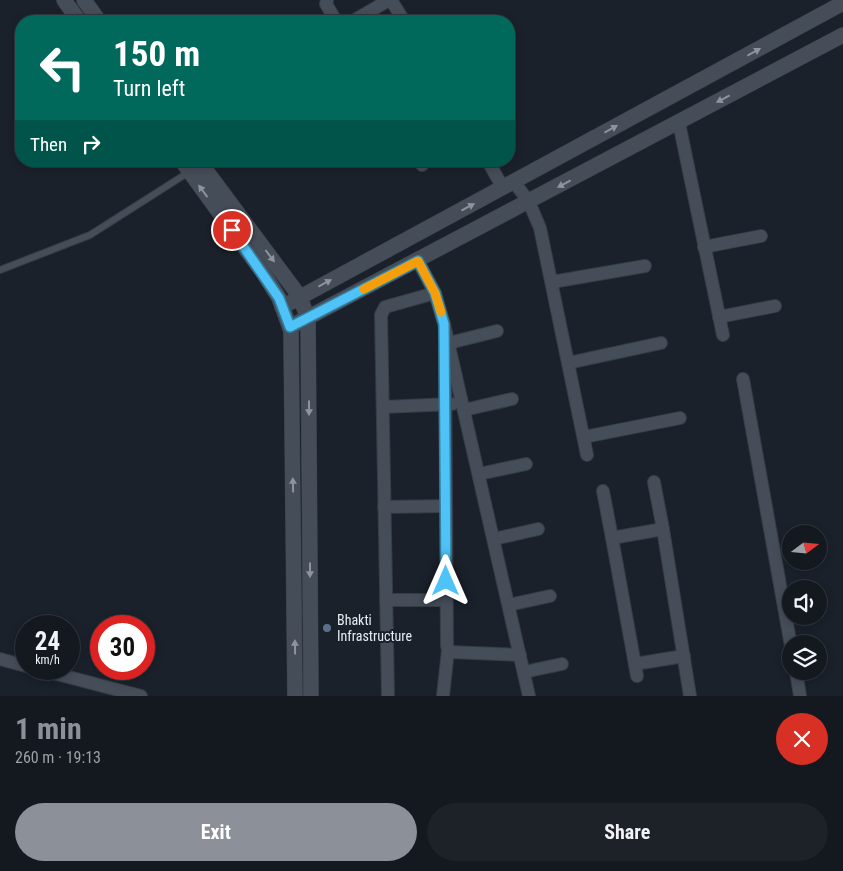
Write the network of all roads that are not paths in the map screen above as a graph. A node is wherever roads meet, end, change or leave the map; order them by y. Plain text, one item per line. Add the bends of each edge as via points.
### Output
1 (64, 0) edge
2 (84, 0) edge
3 (327, 0) edge
4 (395, 2) edge
5 (843, 4) edge
6 (75, 15) edge
7 (95, 15) edge
8 (332, 15) edge
9 (366, 15) edge
10 (401, 15) edge
11 (843, 35) edge
12 (679, 123) junction
13 (187, 167) edge
14 (191, 167) edge
15 (192, 167) edge
16 (493, 167) edge
17 (509, 185) junction
18 (529, 202) junction
19 (761, 236) dead end
20 (704, 247) junction
21 (418, 261) junction
22 (646, 266) dead end
23 (0, 270) edge
24 (552, 282) junction
25 (435, 293) junction
26 (300, 297) junction
27 (775, 306) dead end
28 (282, 307) junction
29 (719, 317) junction
30 (308, 319) junction
31 (444, 324) junction
32 (290, 327) junction
33 (497, 331) dead end
34 (723, 335) dead end
35 (449, 343) junction
36 (661, 343) dead end
37 (568, 363) junction
38 (743, 379) dead end
39 (512, 399) dead end
40 (445, 405) junction
41 (463, 406) junction
42 (382, 407) junction
43 (680, 418) dead end
44 (584, 437) junction
45 (587, 455) dead end
46 (526, 464) dead end
47 (479, 474) junction
48 (654, 482) dead end
49 (603, 491) dead end
50 (446, 506) junction
51 (384, 507) junction
52 (662, 529) junction
53 (538, 530) dead end
54 (612, 538) junction
55 (494, 539) junction
56 (550, 596) dead end
57 (386, 600) junction
58 (446, 600) junction
59 (509, 605) junction
60 (789, 635) edge
61 (448, 650) junction
62 (520, 655) junction
63 (684, 656) junction
64 (0, 659) edge
65 (15, 663) edge
66 (562, 664) dead end
67 (524, 672) junction
68 (80, 680) edge
69 (797, 680) edge
70 (142, 696) edge
71 (296, 696) edge
72 (311, 696) edge
73 (388, 696) edge
74 (443, 696) edge
75 (529, 696) edge
76 (690, 696) edge
77 (800, 696) edge

1 - 6 street
2 - 7 street
3 - 8 street
4 - 9 street
4 - 10 street
17 -> 5 street
11 -> 12 street
12 -> 18 street
12 - 20 street
13 - 23 lane via 90,235
28 -> 14 street via 264,274
15 -> 26 street
16 - 17 street
17 - 18 street
26 -> 17 street
18 - 21 street
18 - 24 street via 540,228
19 - 20 street
20 - 29 street
21 - 25 street
21 - 30 street
22 - 24 street
24 - 37 street
25 - 31 street
25 - 42 street via 382,310
26 - 28 street
26 - 30 street
27 - 29 street
28 - 32 street
29 - 34 street
30 - 32 street
30 -> 72 street
31 - 35 street
31 - 40 street
71 -> 32 street
33 - 35 street
35 - 41 street
36 - 37 street
37 - 44 street
38 - 60 street
39 - 41 street
40 - 41 street
40 - 42 street
40 - 50 street
41 - 47 street
42 - 51 street
43 - 44 street
44 - 45 street
46 - 47 street
47 - 55 street
48 - 52 street
49 - 54 street
50 - 51 street
50 - 58 street
51 - 57 street
52 - 54 street
52 - 63 street
53 - 55 street
54 - 63 street via 636,670
55 - 59 street
56 - 59 street
57 - 58 street
57 - 73 street
58 - 61 street
59 - 62 street
61 - 62 street
61 - 74 street
62 - 67 street
63 - 76 street
64 - 65 street
66 - 67 street
67 - 75 street
68 - 70 street
69 - 77 street

